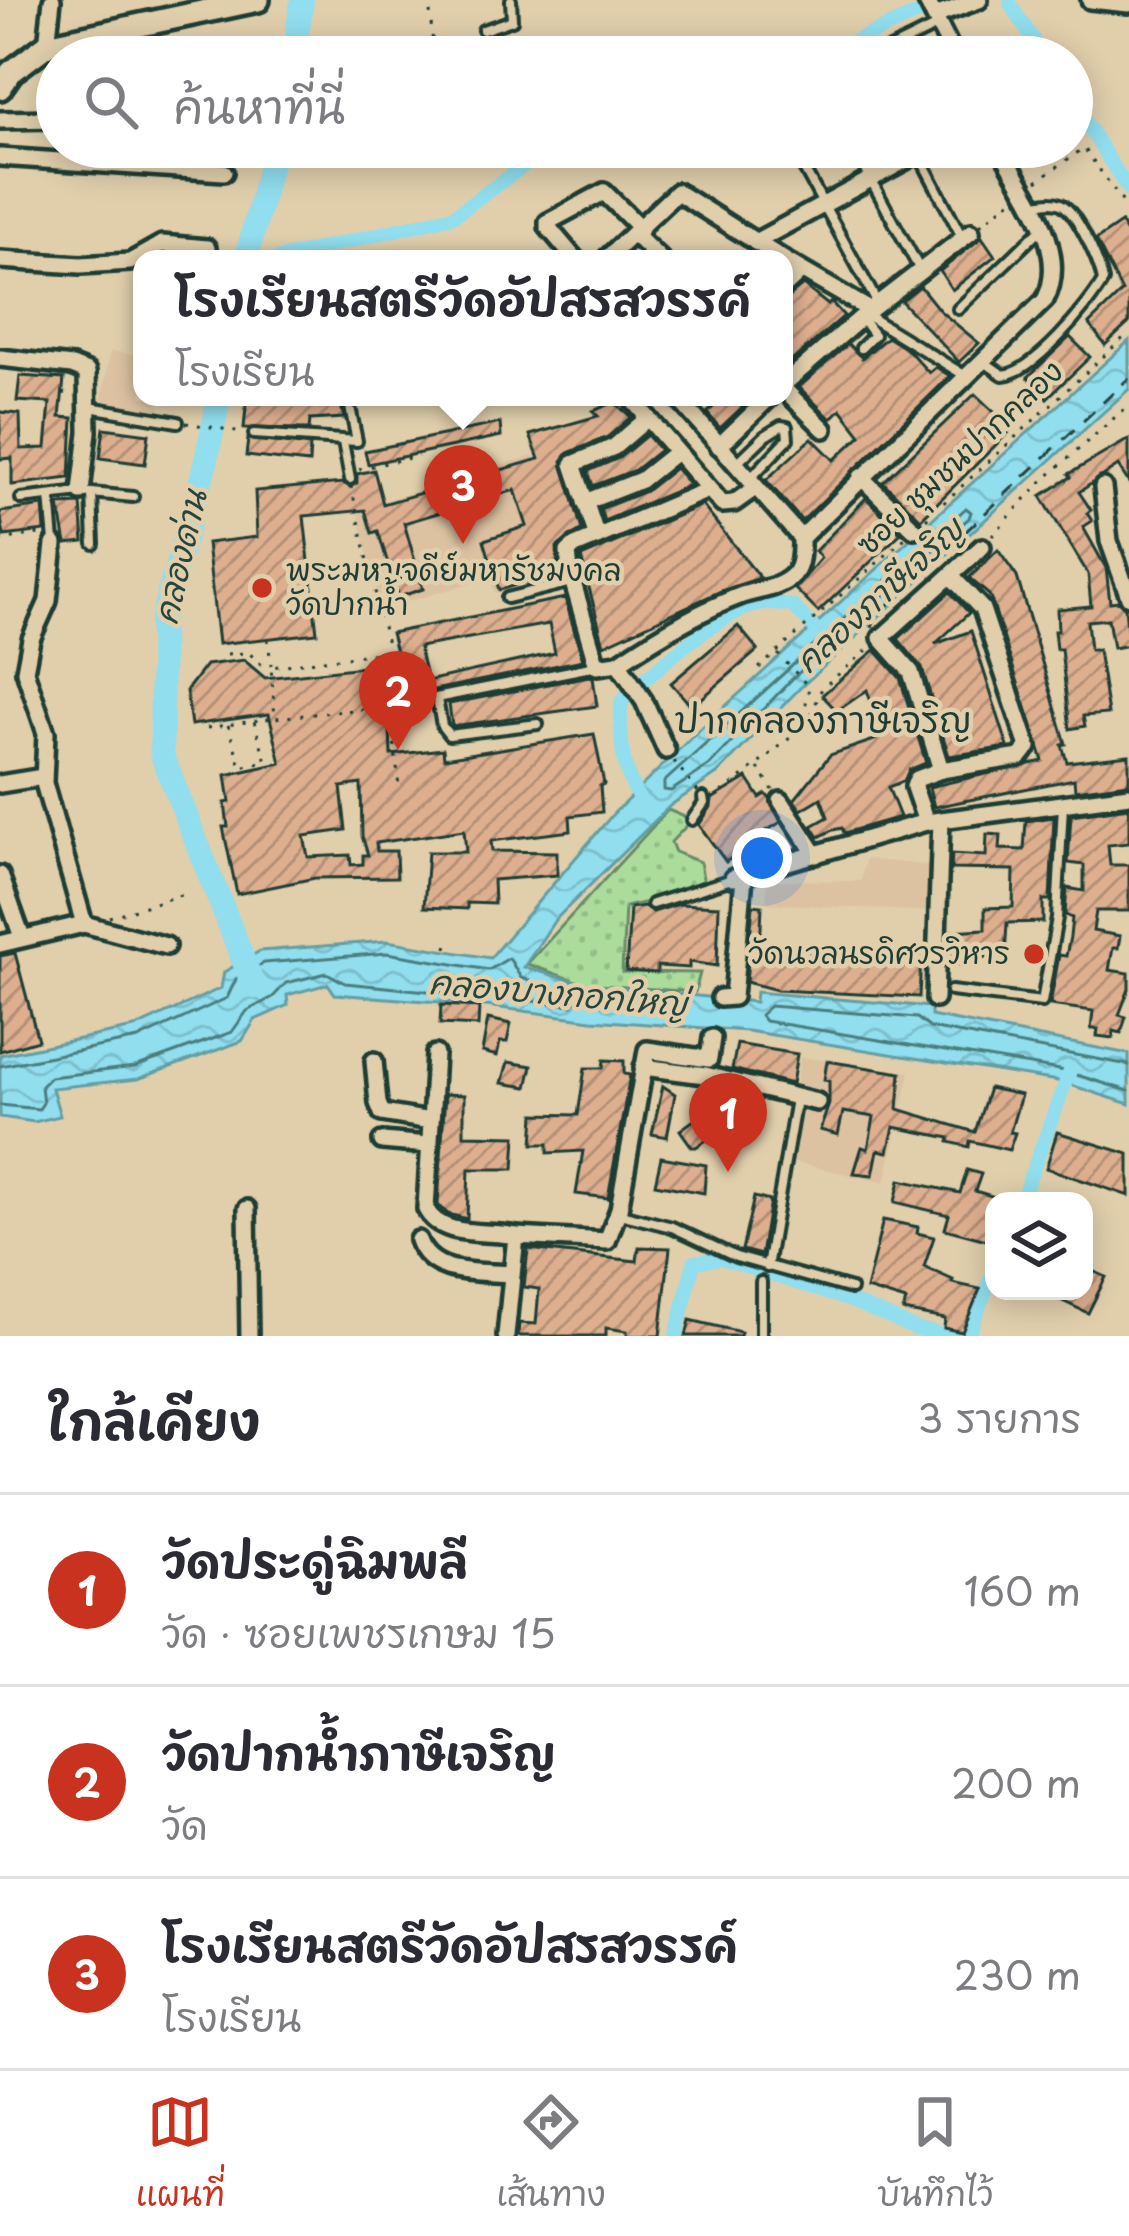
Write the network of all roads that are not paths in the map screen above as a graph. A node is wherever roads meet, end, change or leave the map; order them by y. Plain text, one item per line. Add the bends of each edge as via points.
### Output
1 (52, 0) edge
2 (258, 0) edge
3 (511, 0) edge
4 (979, 0) edge
5 (1090, 0) edge
6 (1129, 4) edge
7 (933, 13) edge
8 (483, 29) dead end
9 (48, 36) edge
10 (126, 36) edge
11 (902, 36) edge
12 (36, 51) edge
13 (9, 65) edge
14 (0, 88) edge
15 (36, 119) edge
16 (0, 120) edge
17 (0, 157) edge
18 (36, 159) edge
19 (164, 168) edge
20 (803, 168) edge
21 (863, 168) edge
22 (890, 168) edge
23 (931, 168) edge
24 (1011, 168) edge
25 (224, 172) dead end
26 (869, 181) junction
27 (1027, 198) junction
28 (824, 206) junction
29 (1042, 228) junction
30 (638, 232) junction
31 (967, 235) joint
32 (755, 242) junction
33 (207, 248) dead end
34 (151, 250) edge
35 (567, 250) edge
36 (617, 250) edge
37 (653, 250) edge
38 (768, 250) edge
39 (0, 260) edge
40 (133, 260) edge
41 (793, 266) edge
42 (801, 271) junction
43 (921, 272) junction
44 (793, 279) edge
45 (958, 310) dead end
46 (869, 312) junction
47 (861, 349) dead end
48 (0, 358) edge
49 (983, 361) junction
50 (964, 375) junction
51 (793, 379) edge
52 (793, 396) edge
53 (350, 406) edge
54 (638, 406) edge
55 (685, 406) edge
56 (761, 406) edge
57 (88, 407) junction
58 (648, 418) junction
59 (183, 422) road end
60 (824, 429) dead end
61 (250, 433) road end
62 (343, 442) junction
63 (719, 446) junction
64 (676, 452) junction
65 (734, 465) junction
66 (861, 476) junction
67 (350, 479) road end
68 (751, 484) junction
69 (1103, 487) dead end
70 (708, 490) junction
71 (86, 492) junction
72 (50, 496) junction
73 (133, 497) dead end
74 (21, 499) dead end
75 (585, 502) junction
76 (914, 530) road end
77 (597, 537) junction
78 (54, 538) joint
79 (800, 538) junction
80 (94, 544) dead end
81 (982, 547) road end
82 (951, 576) junction
83 (573, 581) junction
84 (1127, 585) edge
85 (507, 598) dead end
86 (597, 666) junction
87 (621, 669) junction
88 (437, 699) junction
89 (396, 706) road end
90 (538, 724) dead end
91 (666, 750) road end
92 (941, 770) junction
93 (43, 777) junction
94 (0, 784) edge
95 (1129, 795) edge
96 (703, 801) road end
97 (781, 801) road end
98 (1063, 804) junction
99 (692, 820) dead end
100 (933, 821) junction
101 (816, 855) junction
102 (0, 875) edge
103 (739, 878) junction
104 (652, 904) dead end
105 (84, 924) junction
106 (22, 937) junction
107 (0, 944) edge
108 (166, 946) dead end
109 (943, 995) joint
110 (720, 998) dead end
111 (712, 1038) dead end
112 (435, 1054) dead end
113 (374, 1061) dead end
114 (707, 1067) junction
115 (796, 1097) junction
116 (817, 1102) dead end
117 (430, 1121) junction
118 (382, 1141) dead end
119 (428, 1144) junction
120 (247, 1209) dead end
121 (618, 1214) junction
122 (516, 1236) junction
123 (418, 1240) dead end
124 (767, 1267) junction
125 (511, 1274) junction
126 (761, 1282) dead end
127 (851, 1289) dead end
128 (249, 1336) edge
129 (506, 1336) edge
130 (761, 1336) edge

1 - 9 street
2 - 10 main road
3 - 8 lane via 512,20
4 - 7 street
5 - 6 street
7 - 11 lane
12 - 13 main road
13 - 14 main road
15 - 16 street
17 - 18 street
19 - 25 street
20 - 28 lane
21 - 26 lane
22 - 26 street
23 - 31 lane
24 - 27 street
26 - 28 street
26 - 43 lane
27 - 29 street
27 - 49 lane via 1064,206 1103,281 1017,373 1003,375
28 - 32 street
28 - 46 lane
29 - 45 lane
29 - 49 street via 1051,288
30 - 32 street via 677,192
30 - 35 street via 604,192 548,222
30 - 36 street
30 - 37 street
31 - 43 street
32 - 38 street
33 - 34 street
39 - 40 street
41 - 42 street
42 - 44 street
42 - 46 street
43 - 46 street
46 - 47 lane via 874,335
46 - 50 lane
46 - 51 street
48 - 57 street via 83,368
49 - 50 street
50 - 66 street
52 - 60 street
53 - 62 lane via 356,441
54 - 58 street
55 - 63 street
56 - 63 street
57 - 59 lane
57 - 71 street
58 - 64 street
58 - 75 street via 614,447 573,464
61 - 62 lane
62 - 67 lane
63 - 65 street
64 - 70 street
64 - 75 street via 635,483
65 - 68 street
65 - 68 lane via 787,427 788,439
66 - 76 street
66 - 79 street
68 - 70 street via 728,506
68 - 79 street
69 - 84 street via 1109,541
70 - 77 street
71 - 72 lane
71 - 73 lane
71 - 80 lane
72 - 74 lane
72 - 78 lane
75 - 77 street
77 - 83 street via 568,552
78 - 93 street via 48,601 25,659 46,733
79 - 87 street via 794,574 704,614
81 - 82 street
82 - 92 street via 881,638 910,672
82 - 92 street via 982,609 1028,747 1020,757
83 - 85 lane
83 - 86 street
86 - 87 street
86 - 88 lane
87 - 91 street
88 - 89 lane
88 - 90 lane via 449,735
92 - 100 street via 914,783
93 - 94 street
93 - 105 street
95 - 98 street
96 - 99 lane
97 - 101 street
98 - 100 street
98 - 109 lane via 1057,918 1042,1002
100 - 101 street
100 - 109 street
101 - 103 street
102 - 106 street
103 - 104 lane
103 - 110 street via 733,997
105 - 106 street
105 - 108 street
106 - 107 street
111 - 114 street
112 - 117 street
113 - 117 street via 382,1113
114 - 115 street
114 - 121 street via 646,1050
115 - 116 street
115 - 124 lane
117 - 119 street
118 - 119 street
119 - 122 street via 430,1217 450,1230
120 - 128 street
121 - 122 street via 605,1243
121 - 124 lane
122 - 125 street
123 - 125 street via 443,1268
124 - 127 lane
125 - 129 street
126 - 130 lane

